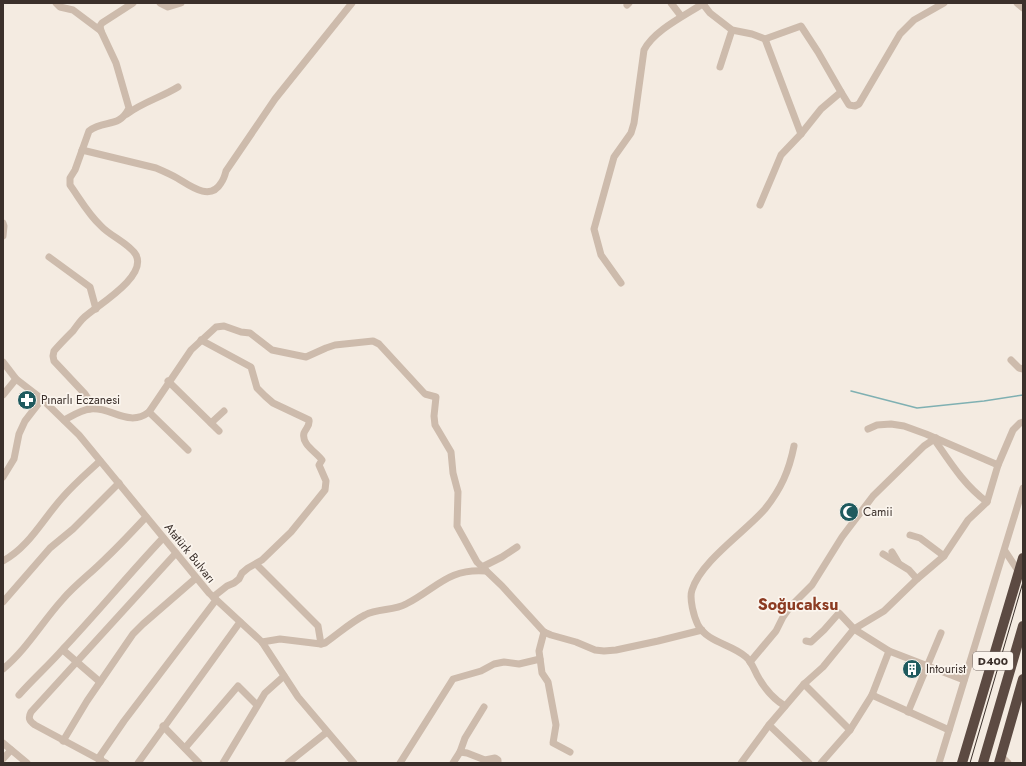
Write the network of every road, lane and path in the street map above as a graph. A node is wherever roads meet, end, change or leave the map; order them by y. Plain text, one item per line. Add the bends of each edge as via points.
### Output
1 (56, 3) edge
2 (133, 3) edge
3 (160, 3) edge
4 (181, 3) edge
5 (352, 3) edge
6 (671, 3) edge
7 (704, 3) edge
8 (944, 3) edge
9 (1017, 3) edge
10 (1023, 8) edge
11 (682, 16) junction
12 (732, 30) junction
13 (101, 32) junction
14 (765, 39) junction
15 (720, 67) dead end
16 (178, 87) dead end
17 (841, 92) junction
18 (126, 115) junction
19 (801, 134) junction
20 (82, 150) junction
21 (760, 205) dead end
22 (3, 223) edge
23 (3, 236) edge
24 (49, 257) dead end
25 (621, 282) dead end
26 (96, 309) junction
27 (201, 340) junction
28 (1011, 360) dead end
29 (3, 362) edge
30 (1023, 368) edge
31 (16, 379) junction
32 (168, 381) junction
33 (3, 395) edge
34 (42, 399) junction
35 (90, 409) junction
36 (224, 411) dead end
37 (149, 412) junction
38 (64, 420) junction
39 (1023, 422) edge
40 (211, 423) junction
41 (868, 429) dead end
42 (219, 431) dead end
43 (935, 439) junction
44 (794, 446) dead end
45 (188, 450) dead end
46 (100, 461) junction
47 (998, 465) junction
48 (3, 477) edge
49 (119, 484) junction
50 (1022, 492) edge
51 (986, 502) junction
52 (146, 517) junction
53 (910, 535) dead end
54 (163, 538) junction
55 (517, 547) dead end
56 (1005, 551) junction
57 (892, 552) dead end
58 (176, 553) junction
59 (883, 554) dead end
60 (944, 556) junction
61 (1023, 558) edge
62 (3, 561) edge
63 (256, 564) junction
64 (900, 564) junction
65 (484, 569) junction
66 (1019, 572) junction
67 (196, 578) junction
68 (917, 580) junction
69 (215, 599) junction
70 (3, 602) edge
71 (240, 622) junction
72 (1023, 626) edge
73 (854, 628) junction
74 (702, 630) junction
75 (544, 632) junction
76 (942, 632) dead end
77 (806, 641) dead end
78 (262, 642) junction
79 (321, 644) junction
80 (63, 650) junction
81 (889, 651) junction
82 (540, 659) junction
83 (77, 660) junction
84 (750, 662) junction
85 (927, 666) junction
86 (3, 669) edge
87 (284, 676) junction
88 (1023, 679) edge
89 (964, 680) junction
90 (100, 682) junction
91 (804, 684) junction
92 (18, 695) dead end
93 (872, 695) junction
94 (257, 705) junction
95 (785, 706) junction
96 (484, 707) dead end
97 (908, 712) junction
98 (768, 725) junction
99 (164, 726) junction
100 (850, 730) junction
101 (949, 730) junction
102 (328, 732) junction
103 (63, 741) junction
104 (3, 743) edge
105 (184, 748) junction
106 (11, 750) junction
107 (460, 752) junction
108 (570, 752) dead end
109 (3, 758) edge
110 (962, 760) edge
111 (1003, 761) edge
112 (102, 762) edge
113 (984, 762) edge
114 (27, 763) edge
115 (138, 763) edge
116 (199, 763) edge
117 (223, 763) edge
118 (288, 763) edge
119 (354, 763) edge
120 (400, 763) edge
121 (453, 763) edge
122 (498, 763) edge
123 (741, 763) edge
124 (809, 763) edge
125 (821, 763) edge
126 (939, 763) edge

1 - 13 street via 73,10
2 - 13 street via 105,20 100,26
3 - 4 street via 168,7
5 - 20 street via 275,99 226,171 221,184 212,190 199,191 156,168
6 - 11 street
7 - 11 street
7 - 12 street via 710,13
8 - 17 street via 914,20 900,34 858,104 849,105
9 - 10 street
11 - 25 street via 651,39 644,50 634,123 631,133 614,156 594,229 601,255
12 - 14 street
12 - 15 street
13 - 18 street via 120,75 129,108
14 - 17 street via 801,26
14 - 19 street
16 - 18 street
17 - 19 street via 822,109
18 - 20 street via 114,123 98,126 89,131
19 - 21 street via 781,155
20 - 26 street via 70,184 93,218 102,228 132,249 138,261 131,278
22 - 23 street
24 - 26 street via 90,287
26 - 35 street via 86,315 59,344 53,356 59,367 85,394
27 - 32 street
27 - 63 street via 251,367 257,388 273,403 309,420 304,439 322,460 319,465 326,481 325,490 291,532
27 - 65 street via 216,327 224,326 250,333 272,350 306,358 335,345 365,341 379,344 425,394 436,397 435,425 451,452 458,492 457,526 477,562
28 - 30 street
29 - 31 street, Atatürk Bulvarı
31 - 33 street
31 - 34 street, Atatürk Bulvarı
32 - 37 street
32 - 40 street
34 - 38 street, Atatürk Bulvarı
34 - 48 street via 25,421 19,434 14,459
35 - 37 street via 110,412 124,418 143,417
35 - 38 street
36 - 40 street
37 - 45 street
38 - 46 street, Atatürk Bulvarı
39 - 47 street via 1013,430
40 - 42 street
41 - 43 street via 877,424 891,424 904,426
43 - 47 street
43 - 51 street via 962,480
43 - 84 street via 924,446 873,496 812,584 790,607 776,631
44 - 74 street via 790,465 774,496 764,510 700,574 692,590 692,604
46 - 49 street, Atatürk Bulvarı
46 - 62 street via 64,496 25,544
47 - 51 street
49 - 52 street, Atatürk Bulvarı
49 - 70 street via 50,548
50 - 56 street
51 - 60 street via 968,520
52 - 54 street, Atatürk Bulvarı
52 - 86 street via 63,598 28,643
53 - 60 street via 920,538
54 - 58 street, Atatürk Bulvarı
54 - 80 street
55 - 65 street
56 - 66 street
56 - 89 street
57 - 64 street
58 - 67 street, Atatürk Bulvarı
58 - 83 street
59 - 64 street
60 - 68 street
61 - 66 highway, D400
63 - 69 street via 242,573 239,579 227,586
63 - 79 street via 318,626
64 - 68 street
65 - 75 street
65 - 79 street via 453,574 406,605 366,614
66 - 110 highway, D400
67 - 69 street, Atatürk Bulvarı
67 - 90 street via 142,624
68 - 73 street via 884,611
69 - 71 street, Atatürk Bulvarı
69 - 112 street via 124,721 100,756
71 - 78 street, Atatürk Bulvarı
71 - 99 street
72 - 113 highway, D400
73 - 77 street via 838,613 811,642
73 - 81 street
73 - 91 street via 823,667
74 - 75 street via 604,651
74 - 84 street via 712,639 741,653
75 - 82 street via 538,651
76 - 85 street
78 - 79 street via 280,639
78 - 87 street, Atatürk Bulvarı
80 - 83 street
80 - 92 street
81 - 85 street
81 - 93 street
82 - 108 street via 542,673 548,682 556,725 552,743
82 - 120 street via 519,664 494,664 481,671 453,679
83 - 90 street
83 - 103 street via 29,717 30,721
84 - 95 street via 768,693
85 - 89 street
85 - 97 street
87 - 94 street via 265,693
87 - 102 street, Atatürk Bulvarı
88 - 111 highway
89 - 101 street
90 - 103 street
91 - 95 street
91 - 100 street
93 - 97 street
93 - 100 street
94 - 105 street via 238,686
94 - 117 street
95 - 98 street
96 - 107 street via 465,738
97 - 101 street
98 - 123 street
98 - 124 street
99 - 105 street
99 - 115 street
100 - 125 street
101 - 126 street
102 - 118 street
102 - 119 street, Atatürk Bulvarı
103 - 112 street
104 - 106 street
105 - 116 street
106 - 109 street
106 - 114 street
107 - 121 street
107 - 122 street via 485,760 494,758

